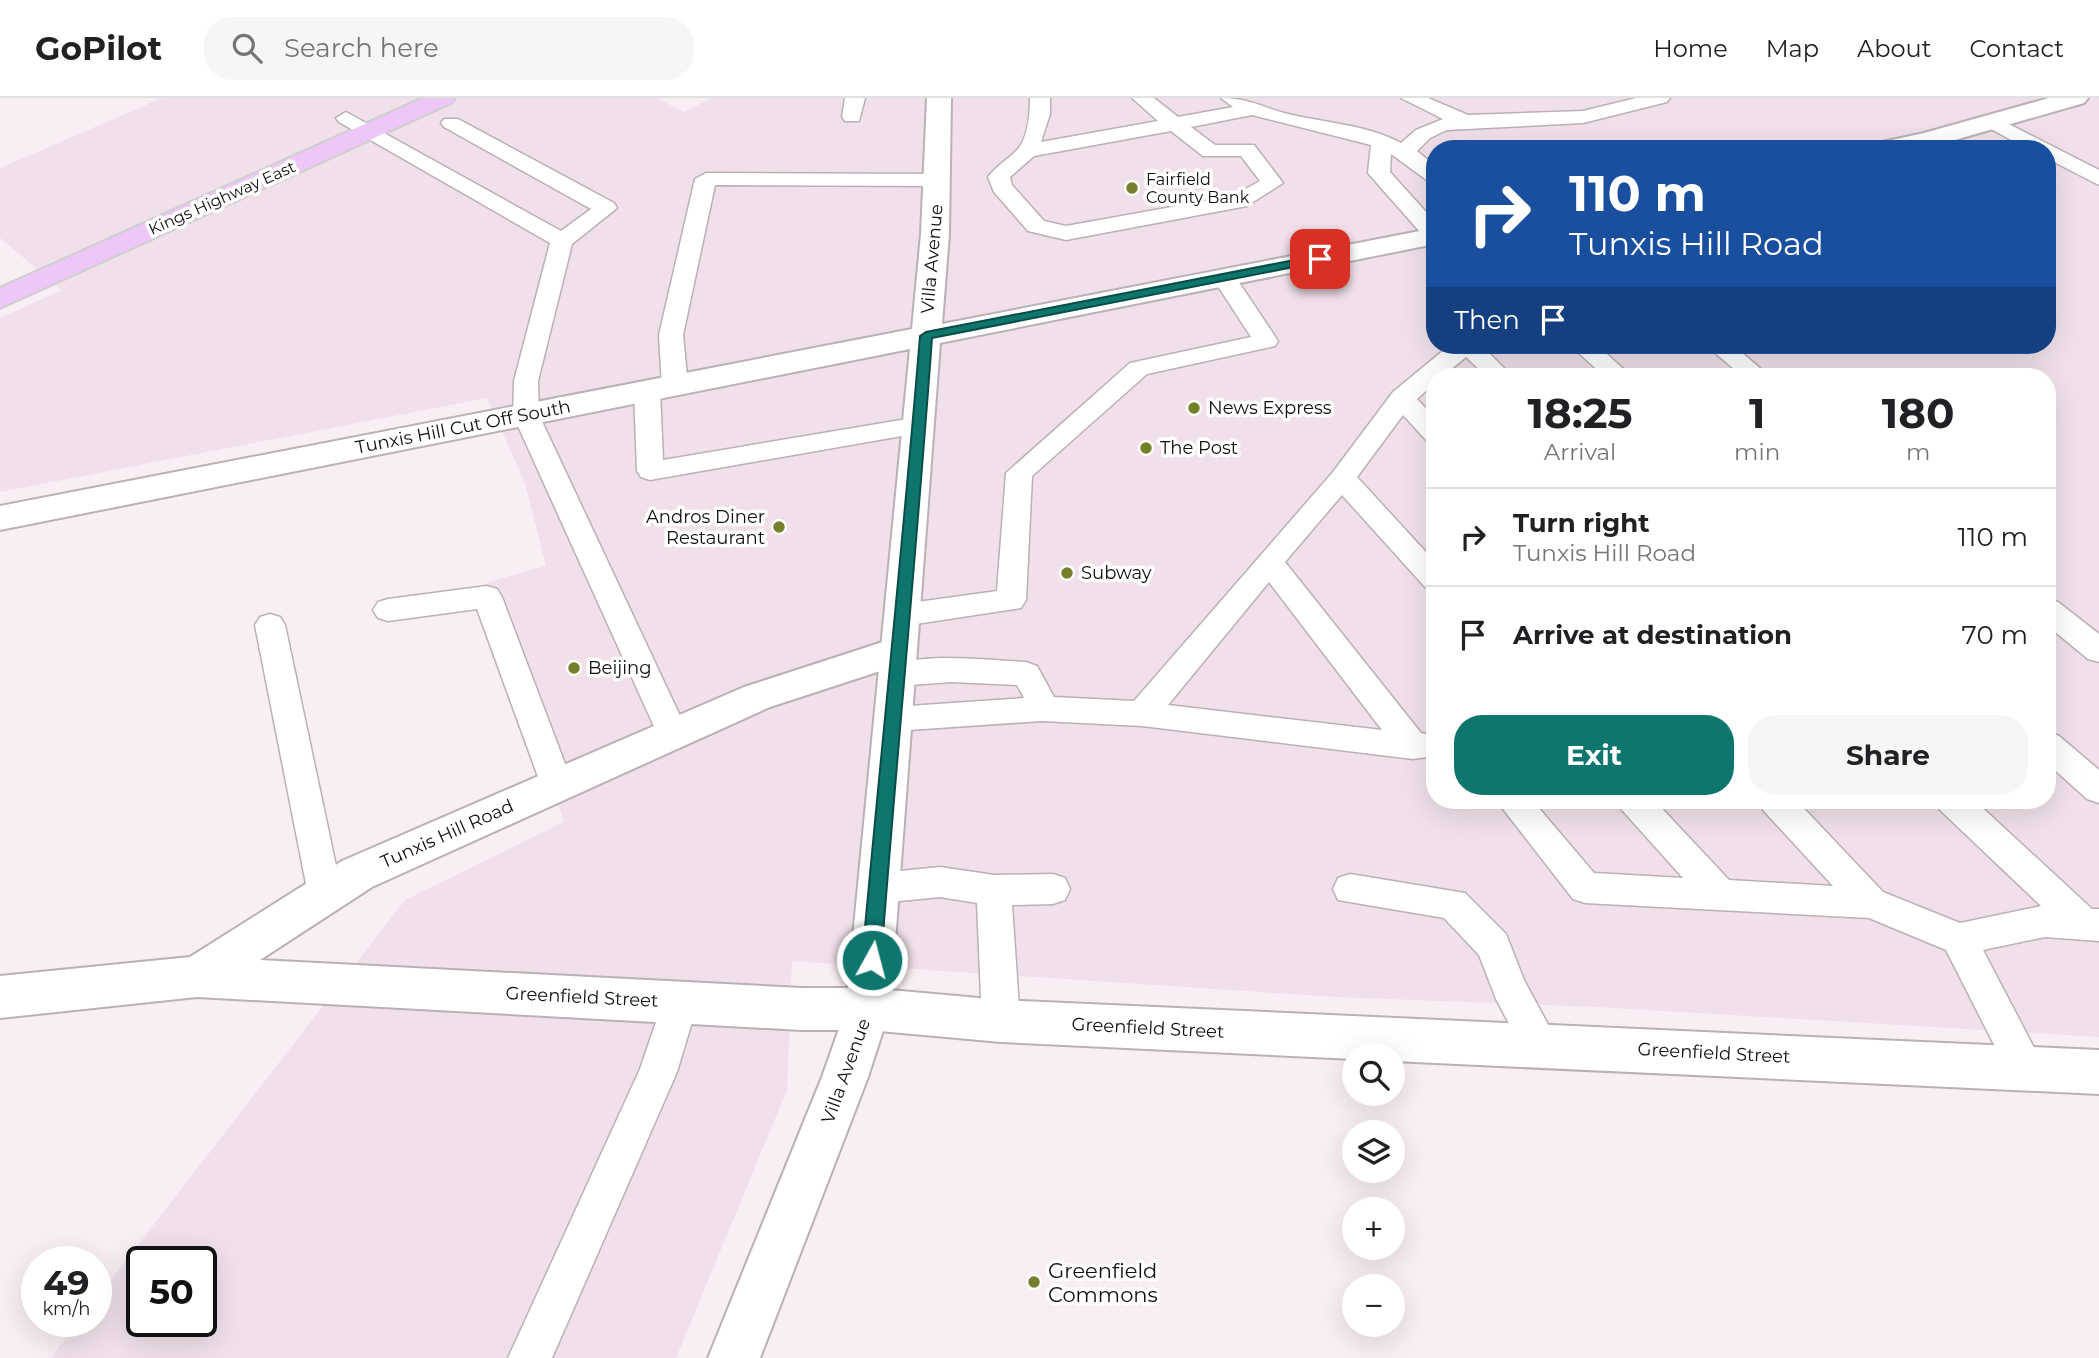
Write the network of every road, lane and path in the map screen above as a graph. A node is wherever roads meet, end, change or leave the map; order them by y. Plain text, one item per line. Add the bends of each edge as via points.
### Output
1 (391, 98) edge
2 (939, 98) edge
3 (1040, 98) edge
4 (1142, 98) edge
5 (1230, 98) edge
6 (1411, 98) edge
7 (1660, 98) edge
8 (2076, 98) edge
9 (447, 110) edge
10 (1249, 110) junction
11 (346, 118) junction
12 (1465, 121) junction
13 (1993, 121) junction
14 (1178, 125) junction
15 (369, 132) junction
16 (1918, 140) edge
17 (2027, 140) edge
18 (1382, 143) junction
19 (1028, 151) junction
20 (1402, 154) junction
21 (2056, 156) edge
22 (1426, 167) edge
23 (2099, 179) edge
24 (939, 180) junction
25 (1426, 226) edge
26 (1426, 238) edge
27 (562, 241) junction
28 (0, 274) edge
29 (1224, 277) junction
30 (0, 299) edge
31 (926, 336) junction
32 (1455, 354) edge
33 (1476, 354) edge
34 (1593, 354) edge
35 (1730, 354) edge
36 (1438, 368) edge
37 (1491, 368) edge
38 (1609, 368) edge
39 (1748, 368) edge
40 (1426, 378) edge
41 (661, 388) junction
42 (1402, 398) junction
43 (526, 415) junction
44 (1426, 424) edge
45 (919, 425) junction
46 (1342, 478) junction
47 (0, 518) edge
48 (1269, 562) junction
49 (1426, 570) edge
50 (388, 611) dead end
51 (2056, 616) edge
52 (270, 625) dead end
53 (900, 647) junction
54 (2099, 651) edge
55 (1042, 709) junction
56 (1142, 714) junction
57 (894, 719) junction
58 (673, 735) junction
59 (1424, 746) edge
60 (2056, 752) edge
61 (557, 785) junction
62 (2099, 789) edge
63 (1519, 809) edge
64 (1642, 809) edge
65 (1783, 809) edge
66 (1962, 809) edge
67 (880, 888) junction
68 (1053, 889) dead end
69 (1350, 889) dead end
70 (994, 890) junction
71 (325, 894) junction
72 (1720, 895) junction
73 (1871, 903) junction
74 (2091, 924) edge
75 (1959, 939) junction
76 (197, 977) junction
77 (0, 997) edge
78 (680, 1002) junction
79 (868, 1009) junction
80 (1002, 1021) junction
81 (1540, 1045) junction
82 (2025, 1067) junction
83 (2099, 1072) edge
84 (530, 1358) edge
85 (734, 1358) edge

1 - 11 main road, Kings Highway East
2 - 24 main road, Villa Avenue
3 - 19 lane via 1040,114
4 - 14 lane
5 - 10 lane
6 - 12 lane
7 - 12 lane via 1583,117
8 - 13 main road
9 - 15 main road, Kings Highway East
9 - 27 lane via 606,208
10 - 14 lane
10 - 18 lane via 1347,130
11 - 15 lane
11 - 28 main road, Kings Highway East
12 - 20 lane via 1423,134
13 - 16 main road
13 - 17 lane
14 - 19 lane
14 - 19 lane via 1210,152 1247,149 1272,183 1239,201 1066,233 1049,231 1037,226 1002,187 999,177
15 - 27 lane
15 - 30 main road, Kings Highway East
18 - 20 lane
18 - 25 lane via 1379,173
20 - 22 lane
21 - 23 lane
24 - 31 main road, Villa Avenue
24 - 41 lane via 706,179
26 - 29 main road
27 - 43 lane via 526,381
29 - 31 main road
29 - 53 lane via 1266,341 1139,368 1019,473 1011,600
31 - 41 main road, Tunxis Hill Cut Off South
31 - 45 main road, Villa Avenue
32 - 36 lane
33 - 37 lane
34 - 38 lane
35 - 39 lane
40 - 42 lane
41 - 43 main road, Tunxis Hill Cut Off South
41 - 45 lane via 650,471
42 - 44 lane
42 - 46 lane
43 - 47 main road, Tunxis Hill Cut Off South
43 - 58 lane
45 - 53 main road, Villa Avenue
46 - 48 lane
46 - 49 lane
48 - 56 lane
48 - 59 lane
50 - 61 lane via 487,597
51 - 54 lane
52 - 71 lane
53 - 55 lane via 951,670 1026,674
53 - 57 main road, Villa Avenue
53 - 58 main road, Tunxis Hill Road via 757,697
55 - 56 lane
55 - 57 lane
56 - 59 lane
57 - 67 main road, Villa Avenue
58 - 61 main road, Tunxis Hill Road
60 - 62 lane
61 - 71 main road, Tunxis Hill Road via 357,874
63 - 72 lane via 1585,888
64 - 72 lane
65 - 73 lane
66 - 74 lane
67 - 70 lane via 940,882
67 - 79 main road, Villa Avenue
68 - 70 lane
69 - 81 lane via 1452,904 1493,945
70 - 80 lane
71 - 76 main road, Tunxis Hill Road
72 - 73 lane
73 - 75 lane
74 - 75 lane via 2045,921
75 - 82 lane
76 - 77 main road, Tunxis Hill Road
76 - 78 main road, Greenfield Street
78 - 79 main road, Greenfield Street
78 - 84 lane via 658,1072
79 - 80 main road, Greenfield Street
79 - 85 main road, Villa Avenue
80 - 81 main road, Greenfield Street
81 - 82 main road, Greenfield Street
82 - 83 main road, Greenfield Street

